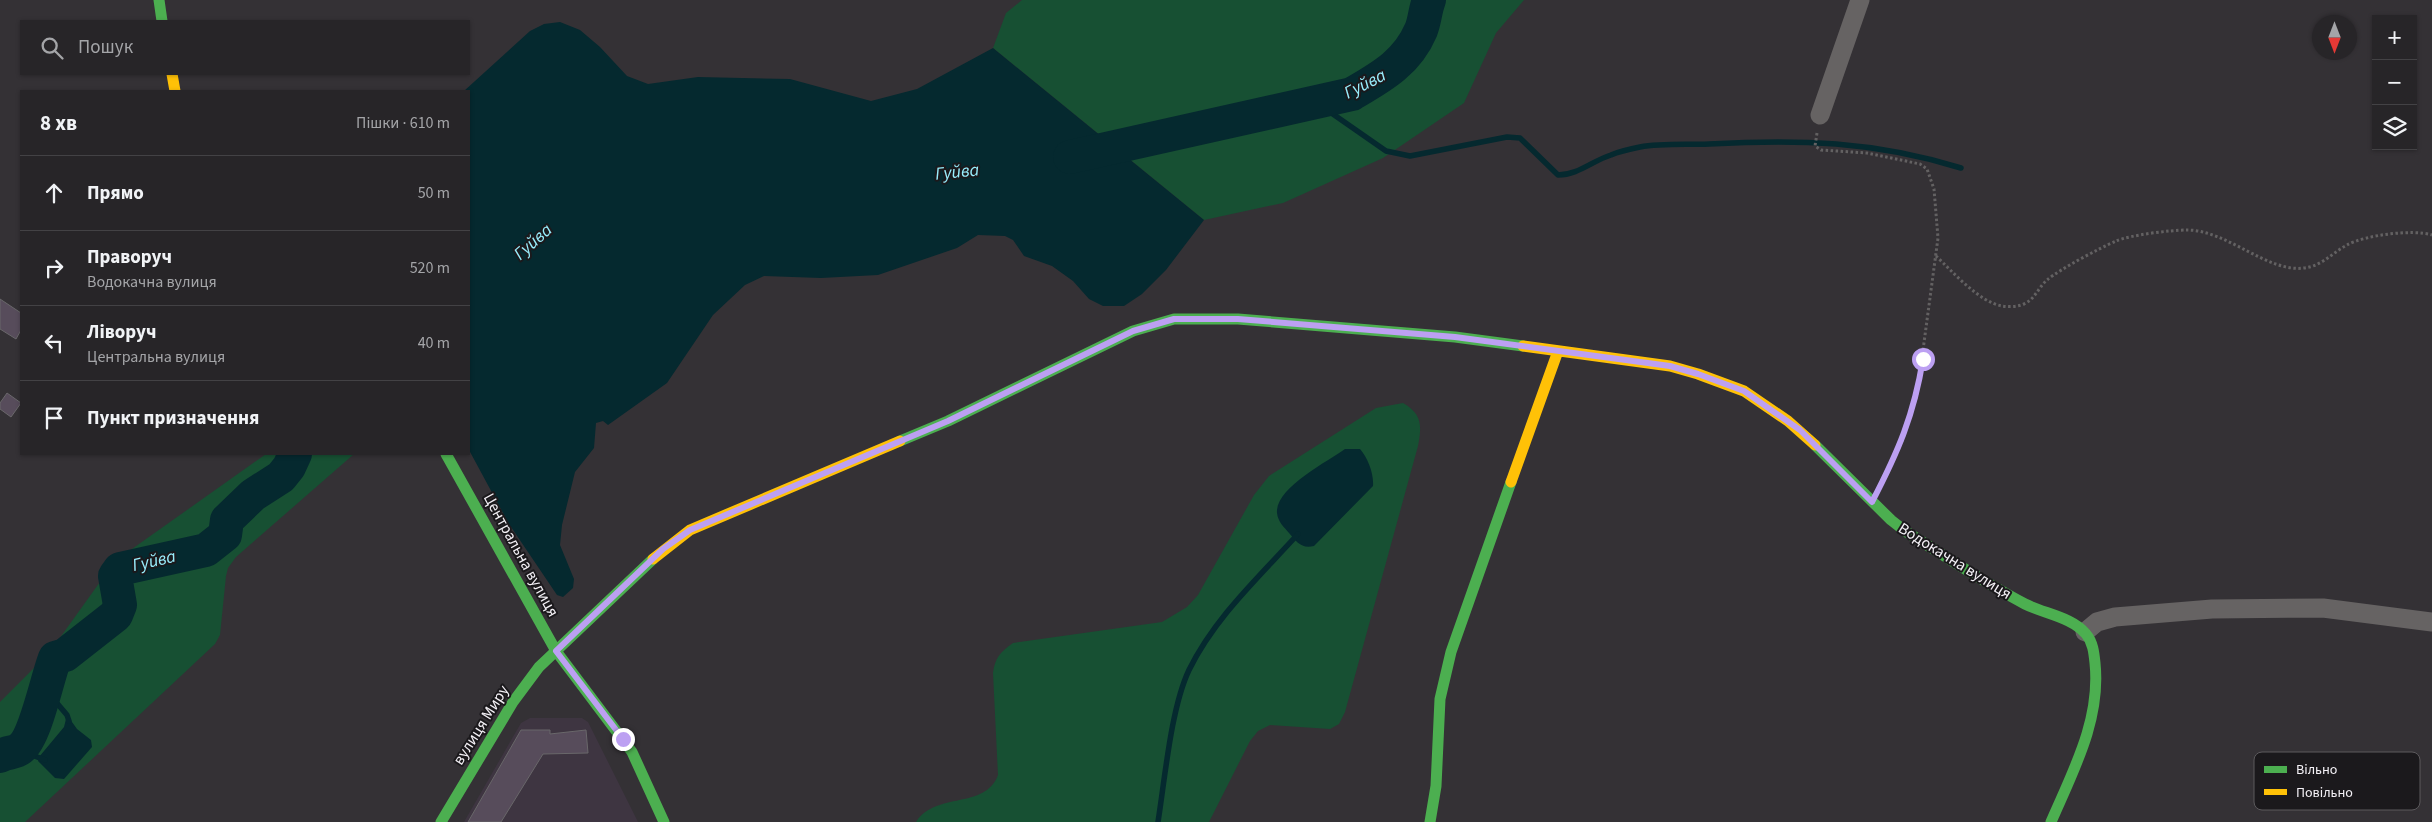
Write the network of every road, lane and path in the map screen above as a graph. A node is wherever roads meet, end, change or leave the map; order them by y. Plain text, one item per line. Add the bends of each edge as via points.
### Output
1 (158, 0) edge
2 (1860, 0) edge
3 (162, 20) edge
4 (172, 75) edge
5 (175, 90) edge
6 (1820, 115) dead end
7 (1816, 138) dead end
8 (2432, 235) edge
9 (1936, 256) junction
10 (1558, 351) junction
11 (447, 455) edge
12 (1872, 502) junction
13 (2432, 622) edge
14 (2085, 632) junction
15 (556, 651) junction
16 (441, 822) edge
17 (664, 822) edge
18 (1430, 822) edge
19 (2051, 822) edge

1 - 3 street
2 - 6 street
4 - 5 street
7 - 9 path via 1815,146 1822,150 1867,153 1927,168 1934,189 1939,227
8 - 9 path via 2417,233 2364,239 2349,244 2319,264 2293,268 2280,266 2196,230 2123,239 2048,280 2034,298 2012,307 2000,306 1983,298
9 - 12 path via 1917,395 1903,439
10 - 12 street, Водокачна вулиця via 1670,366 1744,391 1800,430
10 - 15 street, Водокачна вулиця via 1455,337 1238,319 1174,319 1133,331 948,421 690,530 663,549
10 - 18 street via 1450,652 1440,699 1436,786
11 - 15 street, Центральна вулиця
12 - 14 street, Водокачна вулиця via 1905,531 1996,588
13 - 14 street via 2323,608 2212,609 2115,618 2097,622
14 - 19 street via 2095,662 2096,704
15 - 16 street, вулиця Миру via 538,667 512,702
15 - 17 street, Центральна вулиця via 632,752

